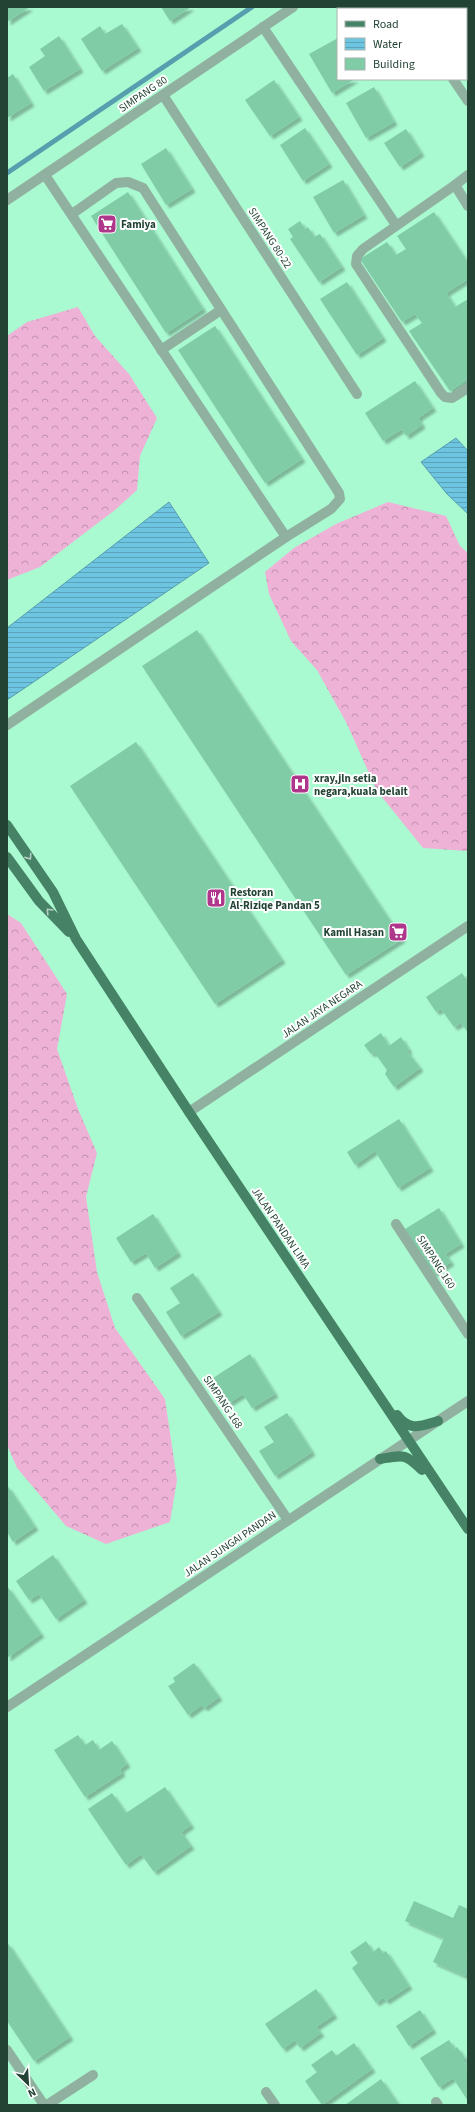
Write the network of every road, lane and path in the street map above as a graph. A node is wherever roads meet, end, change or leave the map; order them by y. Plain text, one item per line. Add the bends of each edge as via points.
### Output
1 (293, 7) edge
2 (264, 27) junction
3 (454, 80) edge
4 (163, 95) junction
5 (468, 101) edge
6 (45, 175) junction
7 (468, 175) edge
8 (455, 185) junction
9 (7, 200) edge
10 (468, 206) edge
11 (72, 214) junction
12 (396, 225) junction
13 (221, 310) junction
14 (161, 350) junction
15 (468, 388) edge
16 (356, 394) dead end
17 (286, 537) junction
18 (7, 725) edge
19 (7, 825) edge
20 (7, 857) edge
21 (468, 926) edge
22 (76, 939) junction
23 (188, 1112) junction
24 (396, 1224) dead end
25 (137, 1298) dead end
26 (468, 1334) edge
27 (367, 1379) junction
28 (468, 1401) edge
29 (438, 1421) junction
30 (408, 1441) junction
31 (380, 1459) junction
32 (434, 1480) junction
33 (288, 1520) junction
34 (468, 1529) edge
35 (7, 1707) edge
36 (7, 2050) edge
37 (93, 2075) dead end
38 (266, 2092) dead end
39 (45, 2105) edge
40 (275, 2105) edge

1 - 2 street, SIMPANG 80
2 - 4 street, SIMPANG 80
2 - 12 street
3 - 5 street
4 - 6 street, SIMPANG 80
4 - 16 street, SIMPANG 80-22
6 - 9 street, SIMPANG 80
6 - 11 street
7 - 8 street
8 - 10 street
8 - 12 street
11 - 13 street via 116,183 128,182 143,188
11 - 14 street
12 - 15 street via 362,249 357,256 356,264 441,393 452,398
13 - 14 street
13 - 17 street via 339,493 340,499 334,506
14 - 17 street
17 - 18 street
19 -> 22 main road, JALAN PANDAN LIMA via 53,892
22 -> 20 main road, JALAN PANDAN LIMA via 39,901
21 - 23 street, JALAN JAYA NEGARA
22 - 23 main road, JALAN PANDAN LIMA
23 - 27 main road, JALAN PANDAN LIMA
24 - 26 street, SIMPANG 160
25 - 33 street, SIMPANG 168
27 - 29 main road via 379,1388 399,1418 408,1425 419,1427
27 - 30 main road, JALAN PANDAN LIMA
28 - 29 street, JALAN SUNGAI PANDAN
29 - 30 street, JALAN SUNGAI PANDAN
30 - 31 street, JALAN SUNGAI PANDAN
30 - 32 main road, JALAN PANDAN LIMA
31 - 32 main road via 405,1456
31 - 33 street, JALAN SUNGAI PANDAN
32 - 34 main road, JALAN PANDAN LIMA
33 - 35 street, JALAN SUNGAI PANDAN
36 - 39 street
37 - 39 street
38 - 40 street

